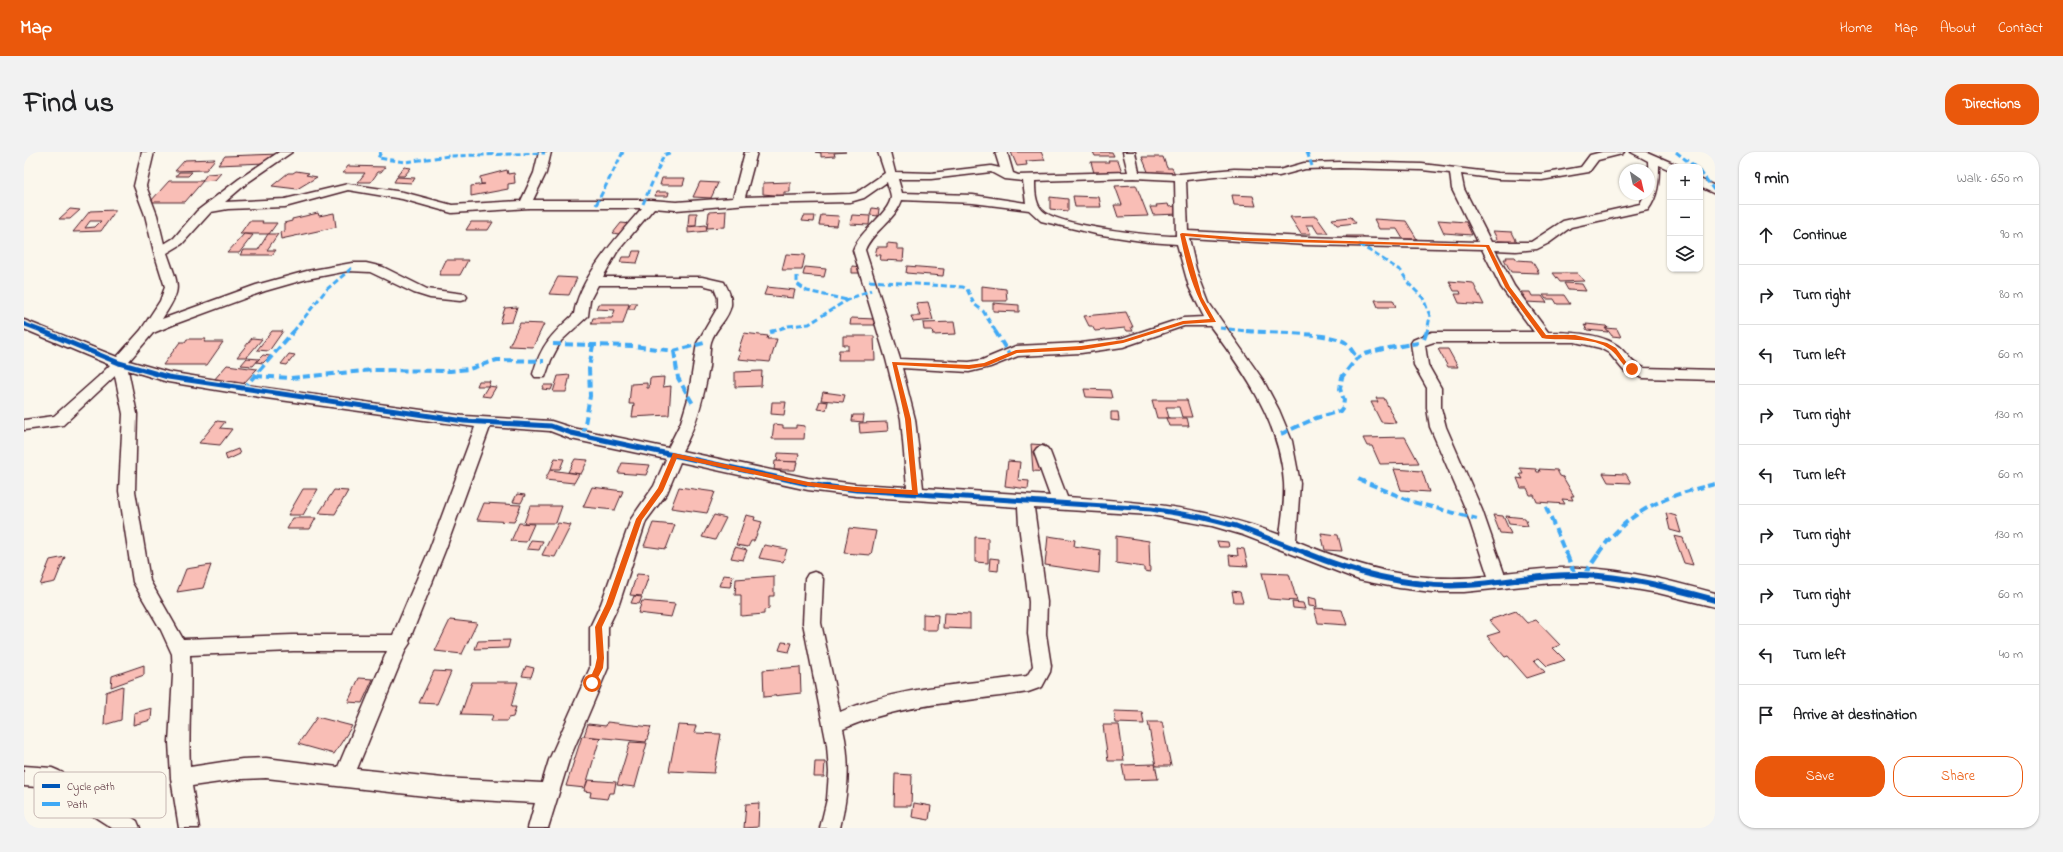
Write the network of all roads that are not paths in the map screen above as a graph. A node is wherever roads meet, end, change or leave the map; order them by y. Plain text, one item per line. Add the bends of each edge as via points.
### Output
1 (148, 152) edge
2 (286, 152) edge
3 (545, 152) edge
4 (751, 152) edge
5 (884, 152) edge
6 (1001, 152) edge
7 (1129, 152) edge
8 (1618, 152) edge
9 (1637, 152) edge
10 (1654, 159) junction
11 (1667, 165) edge
12 (1455, 171) junction
13 (891, 175) junction
14 (1134, 175) junction
15 (1008, 177) junction
16 (1180, 177) junction
17 (1029, 178) junction
18 (1703, 184) edge
19 (1715, 191) edge
20 (897, 196) junction
21 (738, 201) junction
22 (524, 204) junction
23 (651, 204) junction
24 (1031, 207) junction
25 (206, 210) junction
26 (1183, 237) junction
27 (1487, 246) junction
28 (160, 252) junction
29 (595, 281) junction
30 (460, 297) dead end
31 (1214, 320) junction
32 (24, 324) edge
33 (148, 330) junction
34 (1544, 337) junction
35 (119, 363) junction
36 (894, 363) junction
37 (540, 374) dead end
38 (1715, 375) edge
39 (484, 422) junction
40 (24, 425) edge
41 (1042, 452) dead end
42 (674, 454) junction
43 (916, 493) junction
44 (1026, 500) junction
45 (1061, 503) junction
46 (1287, 546) junction
47 (814, 579) dead end
48 (1498, 580) junction
49 (1715, 600) edge
50 (401, 643) junction
51 (177, 647) junction
52 (833, 724) junction
53 (24, 776) edge
54 (34, 777) edge
55 (344, 777) junction
56 (181, 778) junction
57 (550, 792) junction
58 (115, 818) edge
59 (130, 828) edge
60 (189, 828) edge
61 (538, 828) edge
62 (830, 828) edge

1 - 28 street via 140,186 151,214
2 - 25 street
3 - 22 street via 535,186
4 - 21 street
5 - 13 street
6 - 15 street
7 - 14 street
8 - 12 street via 1594,157 1585,170 1545,177 1496,176
9 - 10 street
10 - 11 street
10 - 27 street via 1652,189 1647,204 1640,209 1566,224 1533,246
12 - 16 street via 1422,167 1341,165 1304,166 1279,172 1217,172
12 - 27 street via 1458,189
13 - 15 street via 931,176 992,169
13 - 20 street
13 - 21 street via 860,196 850,198
14 - 16 street
14 - 17 street
15 - 17 street
16 - 26 street
17 - 24 street
18 - 19 street
20 - 24 street via 973,199
20 - 36 street via 896,202 883,220 864,237 860,250
21 - 23 street via 676,206
22 - 23 street
22 - 25 street via 452,209 402,196 348,187 285,203 228,206
23 - 29 street via 612,251
24 - 26 street via 1045,218 1116,235 1155,240
25 - 28 street via 196,218 178,241
26 - 27 street
26 - 31 street via 1199,297
27 - 34 street via 1508,287
28 - 33 street via 172,287
29 - 37 street via 583,300 581,316 556,338 544,360
29 - 42 street via 702,281 718,286 724,294 723,311 705,339 687,426
30 - 33 street via 414,289 372,268 353,267 290,278 214,303
31 - 36 street via 1183,322 1116,343 1081,348 1016,351 985,364 969,367
31 - 46 street via 1260,384 1285,443 1292,474
32 - 35 street
33 - 35 street
34 - 38 street via 1575,337 1605,345 1614,350 1629,368 1643,373
34 - 48 street via 1432,337 1418,343 1421,365 1434,388 1434,408 1438,427 1474,510
35 - 39 street via 168,377 266,393
35 - 40 street via 103,381 58,421
35 - 51 street via 130,414 127,492 142,582 168,626
36 - 43 street via 908,419
39 - 42 street via 551,426 572,433
39 - 50 street
41 - 45 street
42 - 43 street via 808,484
42 - 57 street via 661,489 639,519 610,604 599,627 599,668 559,760
43 - 44 street
44 - 45 street
44 - 52 street via 1038,602 1037,634 1042,666 1035,681 1015,686 920,697 884,706
45 - 46 street via 1181,513 1248,530
46 - 48 street via 1349,571 1397,581 1434,586
47 - 52 street via 812,623
48 - 49 street via 1560,575 1630,579
50 - 51 street
50 - 55 street
51 - 56 street via 181,654 182,676 179,721
52 - 62 street via 839,772 837,799
53 - 54 street
55 - 56 street via 266,768
55 - 57 street via 451,790 498,793
56 - 60 street
57 - 61 street
58 - 59 street

